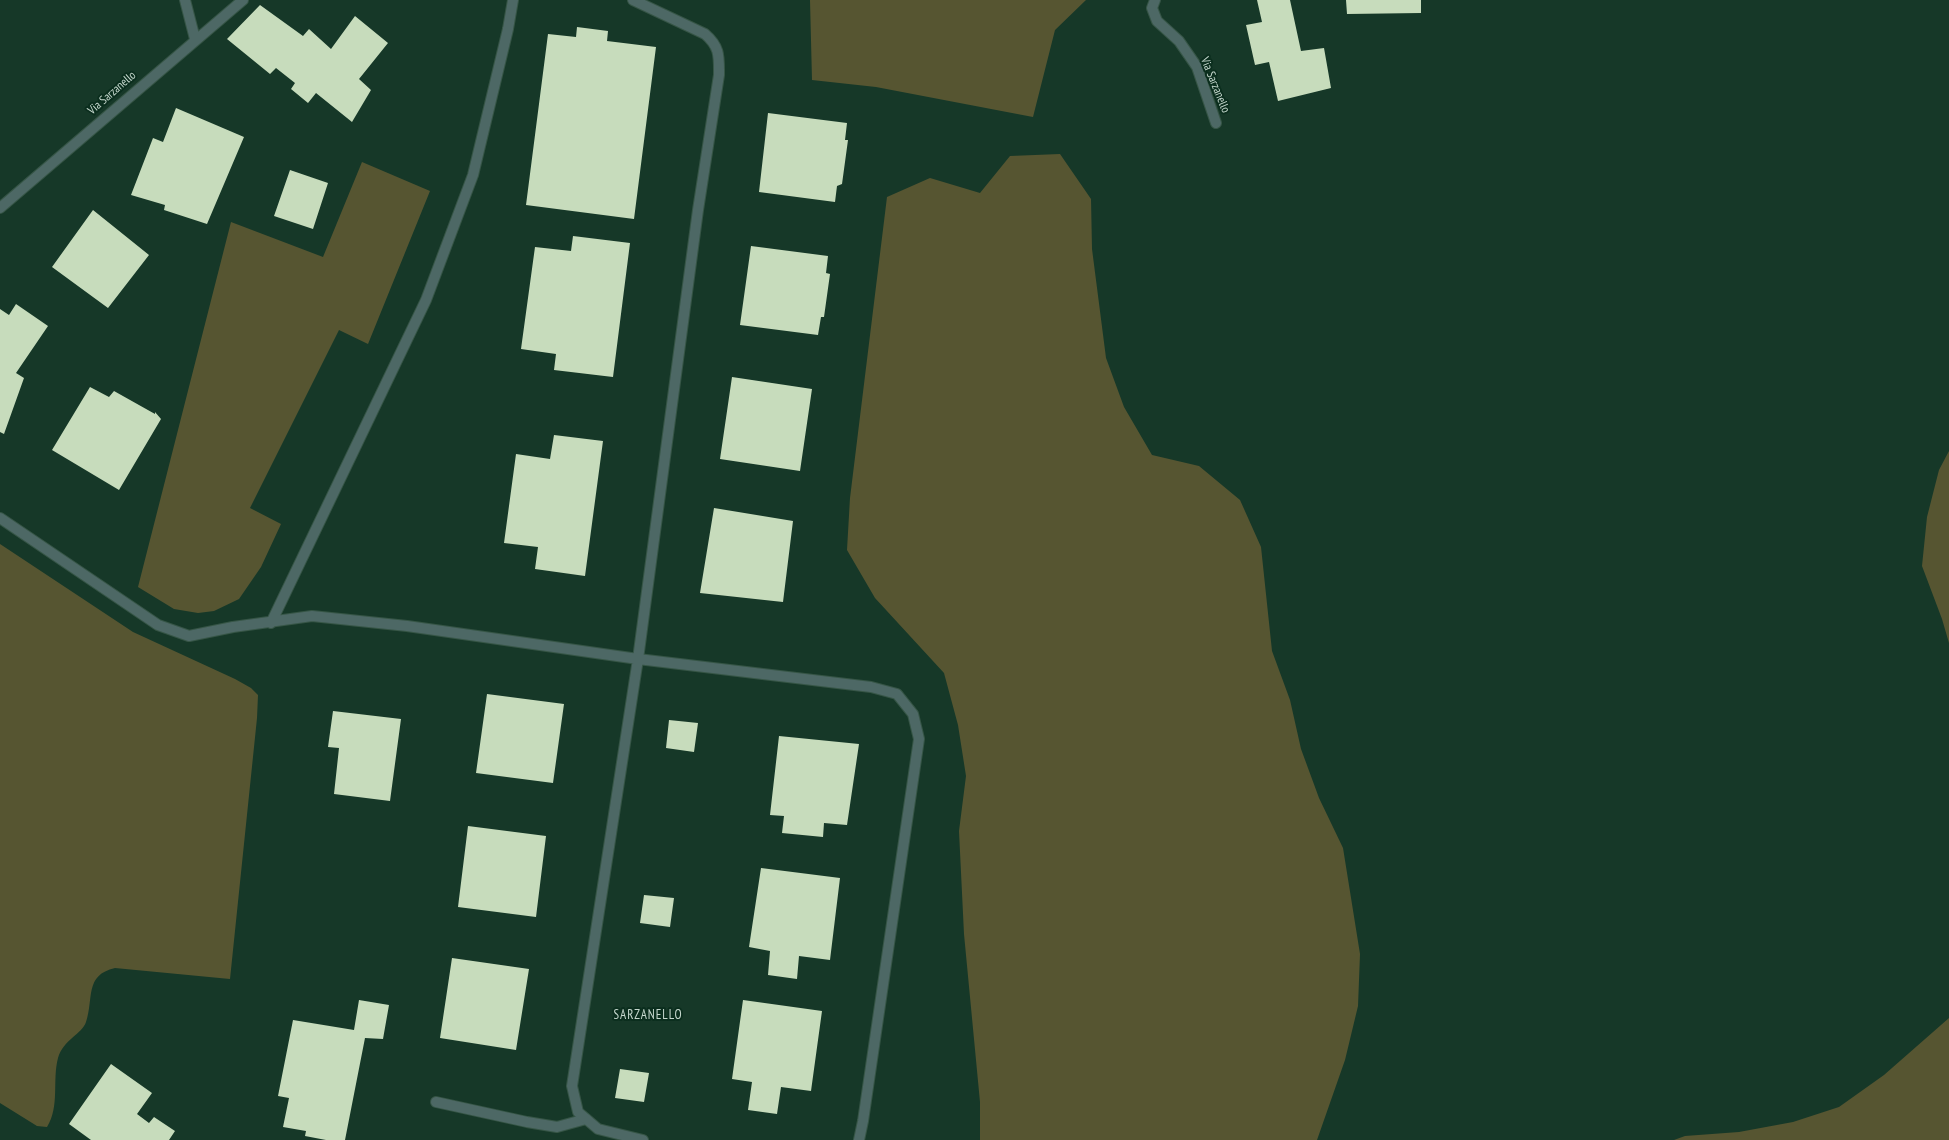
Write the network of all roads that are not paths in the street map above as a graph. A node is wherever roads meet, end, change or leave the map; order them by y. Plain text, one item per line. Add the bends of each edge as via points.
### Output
1 (185, 0) edge
2 (242, 0) edge
3 (513, 0) edge
4 (633, 0) edge
5 (1155, 0) edge
6 (195, 39) junction
7 (1216, 123) dead end
8 (0, 208) edge
9 (0, 518) edge
10 (271, 623) junction
11 (638, 659) junction
12 (436, 1102) dead end
13 (586, 1119) junction
14 (643, 1140) edge
15 (859, 1140) edge

1 - 6 street
2 - 6 street, Via Sarzanello
3 - 10 street via 474,175 426,300
4 - 11 street via 705,34 714,43 719,57 719,75 698,210
5 - 7 street, Via Sarzanello via 1152,8 1157,21 1179,41 1196,67
6 - 8 street, Via Sarzanello
9 - 10 street via 158,625 189,636
10 - 11 street via 312,616 407,626
11 - 13 street via 572,1086 578,1112
11 - 15 street via 871,687 897,694 913,714 919,739
12 - 13 street via 557,1127
13 - 14 street via 598,1129

